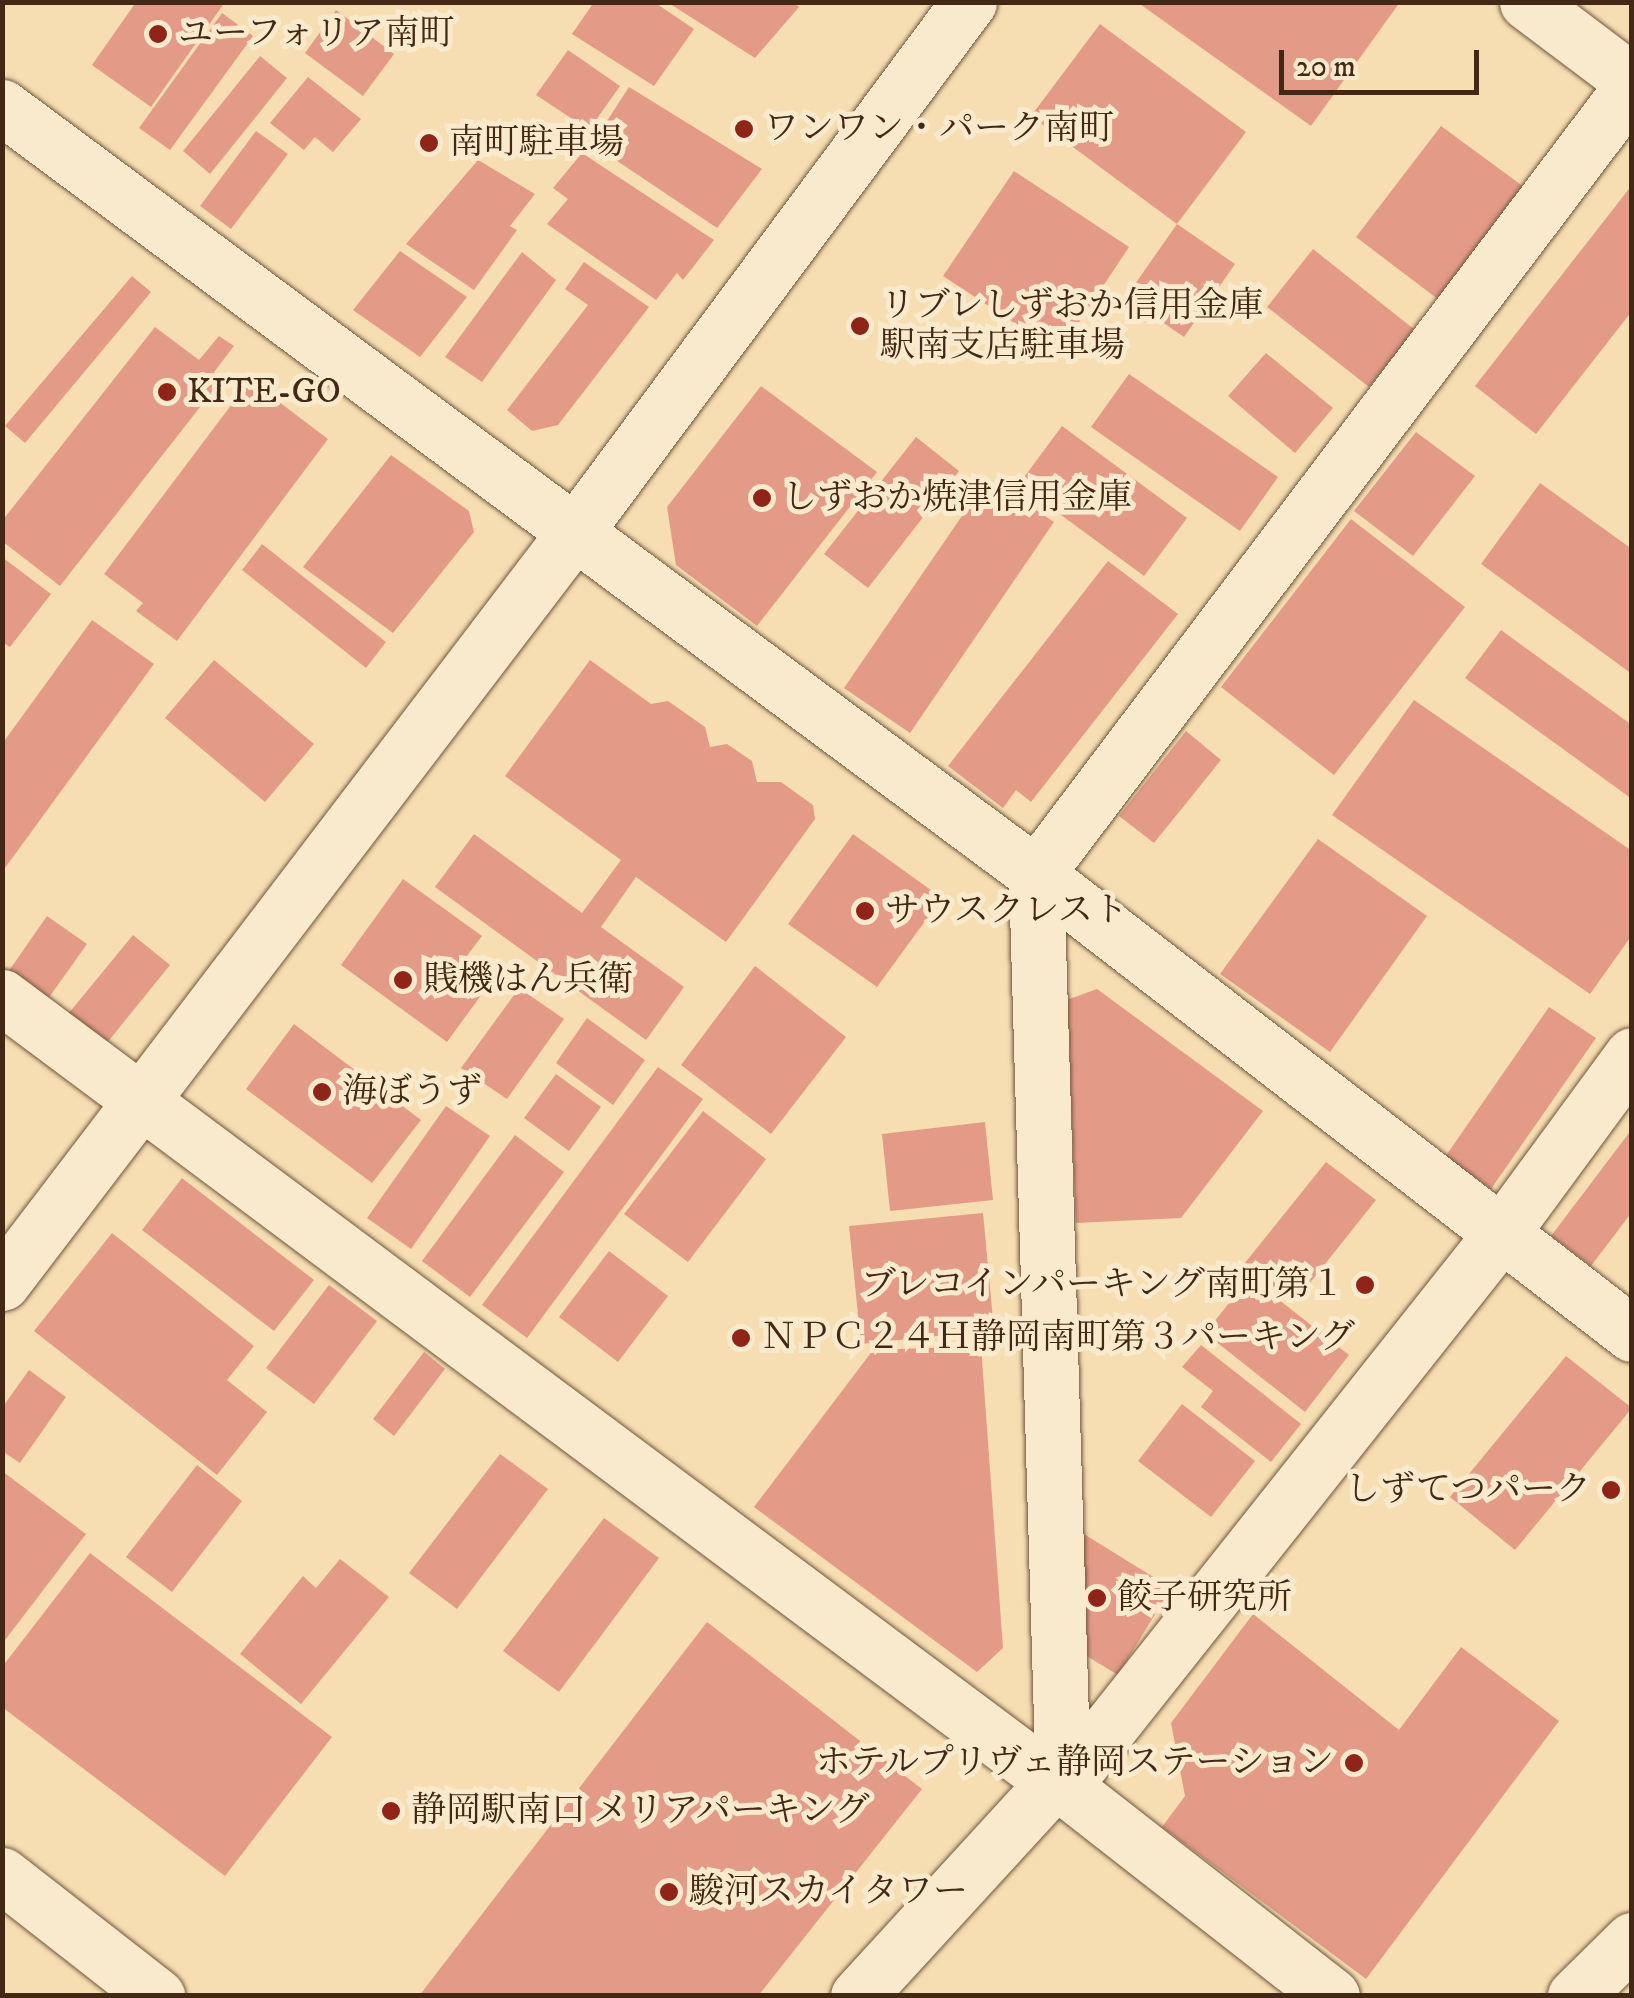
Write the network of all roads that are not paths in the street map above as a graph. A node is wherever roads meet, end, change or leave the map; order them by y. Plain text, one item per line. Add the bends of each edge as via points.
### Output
1 (970, 2) edge
2 (1527, 2) edge
3 (1632, 84) edge
4 (2, 107) edge
5 (574, 533) junction
6 (1036, 874) junction
7 (2, 997) edge
8 (1632, 1056) edge
9 (142, 1101) junction
10 (1500, 1235) junction
11 (2, 1283) edge
12 (1632, 1334) edge
13 (1059, 1784) junction
14 (2, 1875) edge
15 (1632, 1940) edge
16 (158, 1996) edge
17 (858, 1996) edge
18 (1332, 1996) edge
19 (1575, 1996) edge

1 - 5 street
2 - 3 street
3 - 6 street
4 - 5 street
5 - 6 street
5 - 9 street
6 - 10 street
6 - 13 street
7 - 9 street
8 - 10 street
9 - 11 street
9 - 13 street
10 - 12 street
10 - 13 street
13 - 17 street
13 - 18 street
14 - 16 street
15 - 19 street

